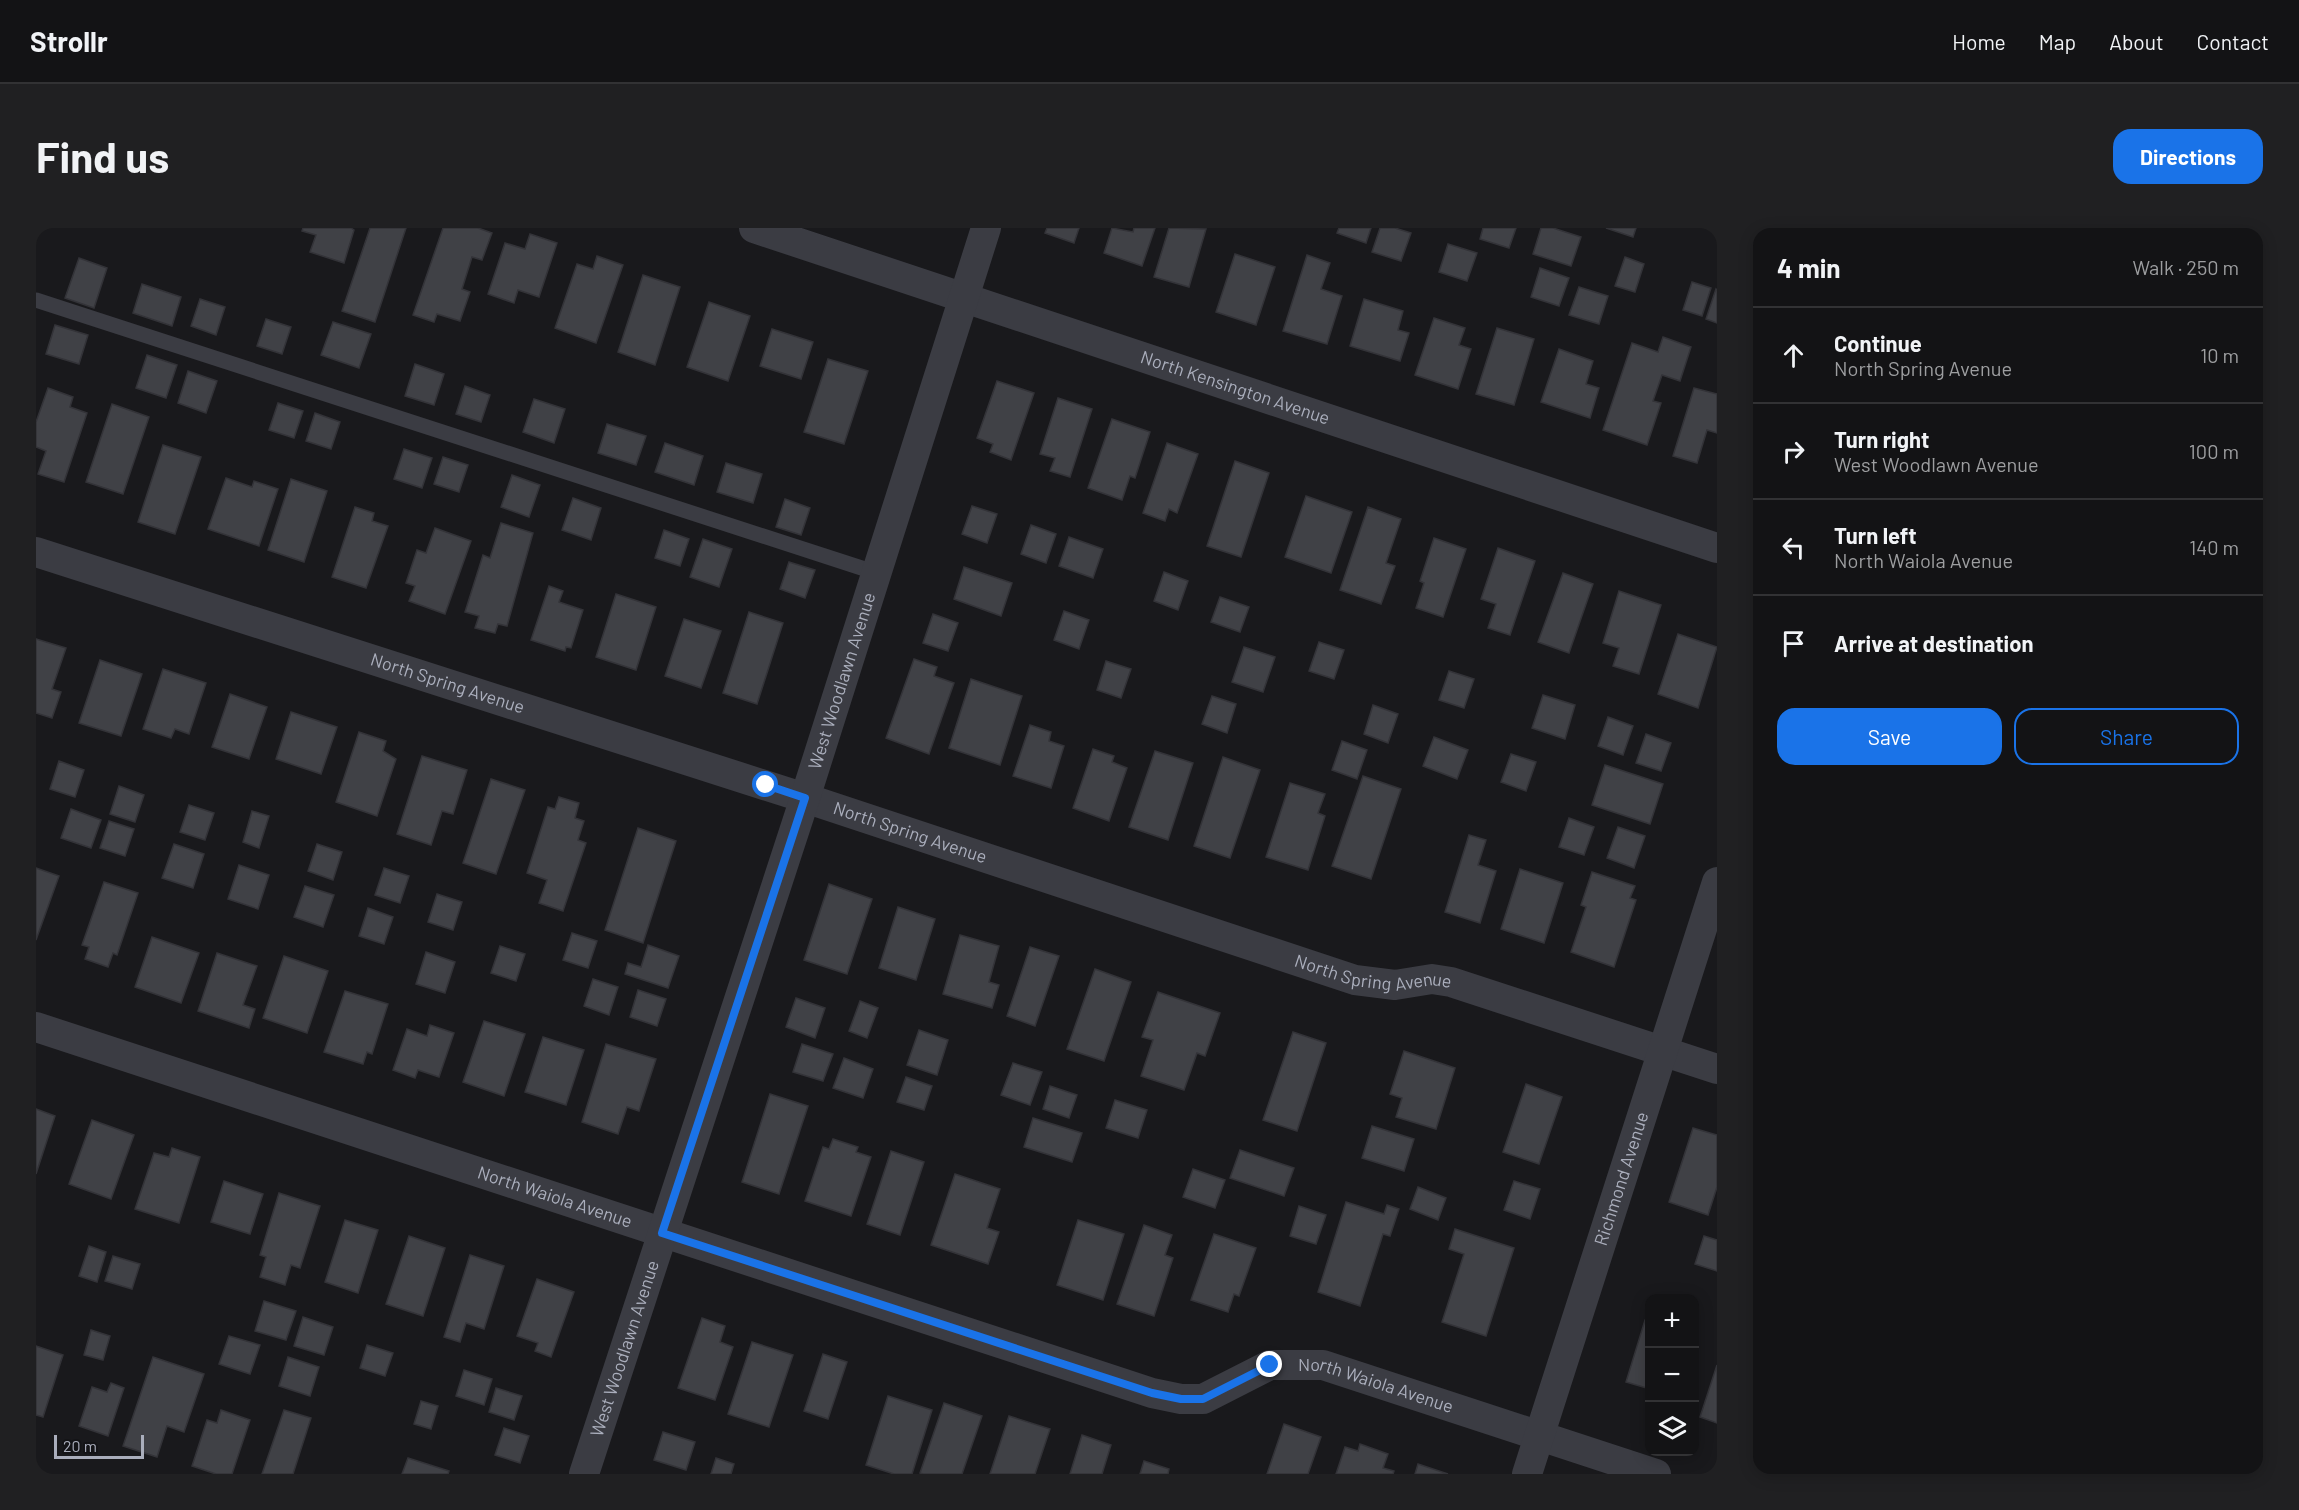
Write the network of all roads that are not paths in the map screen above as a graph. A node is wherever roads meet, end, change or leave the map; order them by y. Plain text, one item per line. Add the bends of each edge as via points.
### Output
1 (754, 228) edge
2 (986, 228) edge
3 (964, 297) junction
4 (36, 300) edge
5 (1717, 548) edge
6 (36, 552) edge
7 (876, 573) junction
8 (805, 798) junction
9 (1717, 882) edge
10 (36, 1027) edge
11 (1662, 1050) junction
12 (1717, 1069) edge
13 (662, 1233) junction
14 (1539, 1436) junction
15 (584, 1474) edge
16 (1527, 1474) edge
17 (1656, 1474) edge

1 - 3 street, North Kensington Avenue
2 - 3 street, West Woodlawn Avenue
3 - 5 street, North Kensington Avenue
3 - 7 street, West Woodlawn Avenue
4 - 7 lane
6 - 8 street, North Spring Avenue
7 - 8 street, West Woodlawn Avenue
8 - 11 street, North Spring Avenue via 1355,980 1395,986 1432,979 1451,982
8 - 13 street, West Woodlawn Avenue
9 - 11 street, Richmond Avenue
10 - 13 street, North Waiola Avenue
11 - 12 street, North Spring Avenue
11 - 14 street, Richmond Avenue
13 - 14 street, North Waiola Avenue via 1152,1393 1203,1399 1270,1365 1323,1365
13 - 15 street, West Woodlawn Avenue
14 - 16 street, Richmond Avenue
14 - 17 street, North Waiola Avenue

